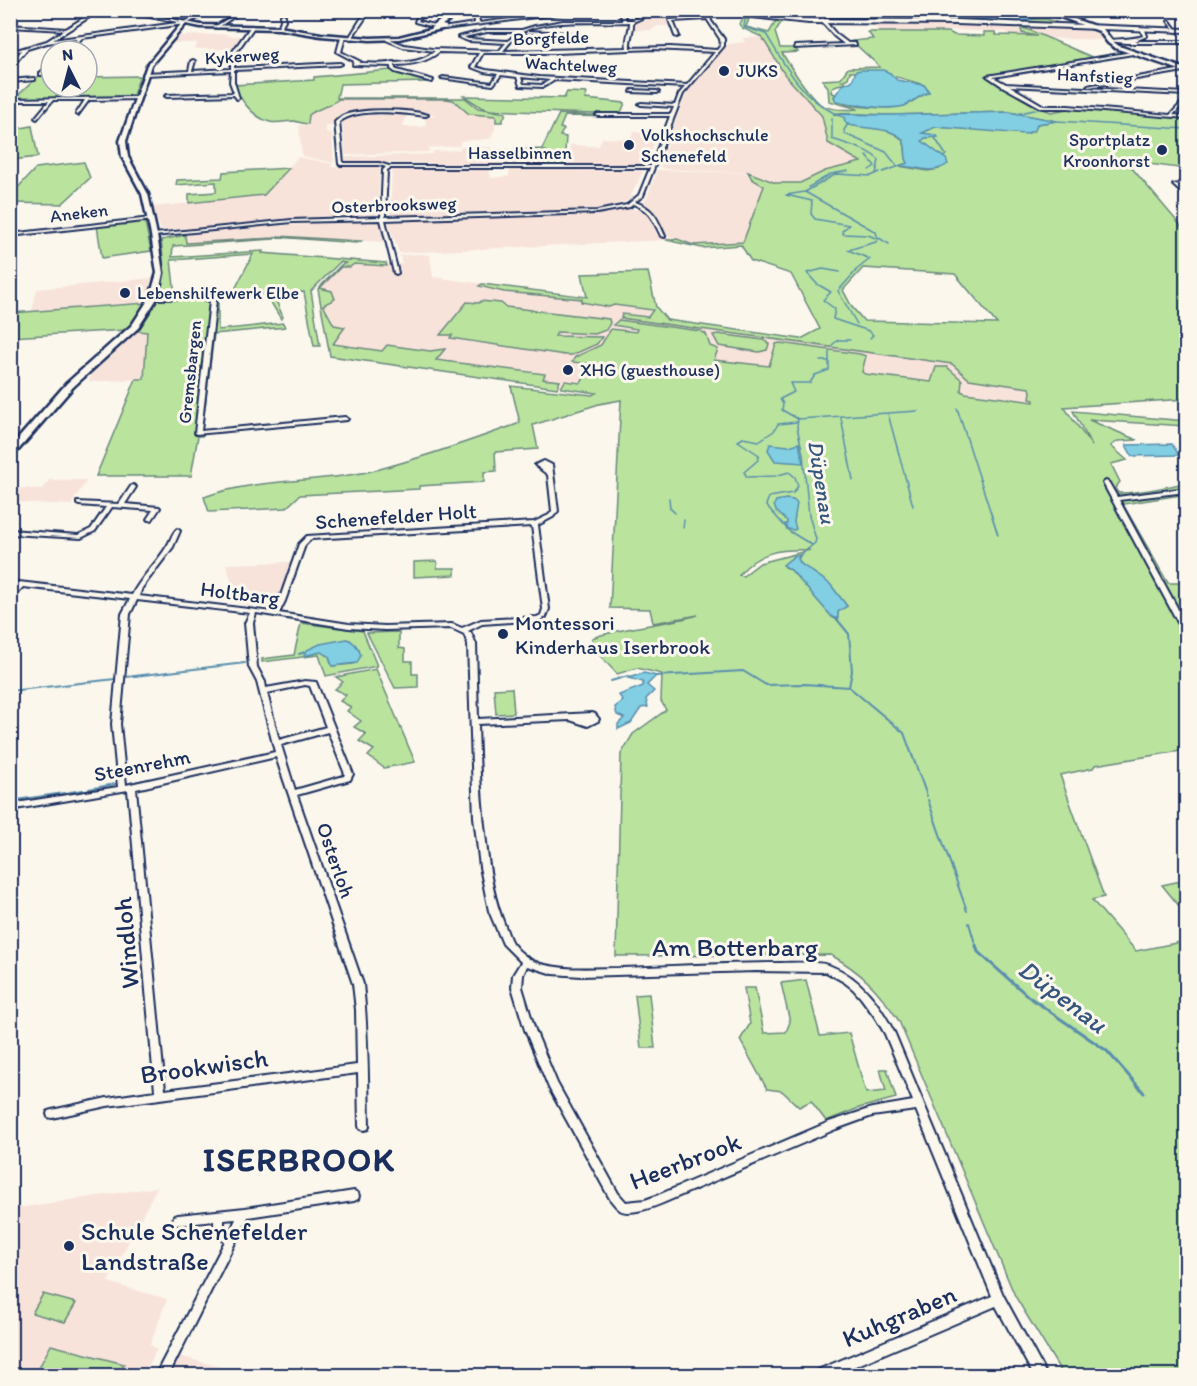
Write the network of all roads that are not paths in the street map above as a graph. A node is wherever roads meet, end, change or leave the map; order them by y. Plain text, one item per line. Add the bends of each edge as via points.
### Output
1 (19, 10) edge
2 (167, 10) edge
3 (197, 10) edge
4 (215, 10) edge
5 (243, 10) edge
6 (357, 10) edge
7 (433, 10) edge
8 (490, 10) edge
9 (589, 10) edge
10 (620, 10) edge
11 (685, 10) edge
12 (825, 10) edge
13 (943, 10) edge
14 (1043, 10) edge
15 (95, 11) edge
16 (463, 11) edge
17 (637, 11) edge
18 (130, 12) edge
19 (567, 12) edge
20 (1076, 12) edge
21 (1135, 12) edge
22 (209, 13) junction
23 (238, 14) junction
24 (708, 14) edge
25 (283, 15) dead end
26 (10, 16) edge
27 (1060, 16) junction
28 (156, 17) junction
29 (950, 17) dead end
30 (625, 21) junction
31 (631, 21) junction
32 (823, 21) junction
33 (1169, 22) dead end
34 (185, 23) junction
35 (477, 24) junction
36 (10, 26) edge
37 (217, 27) junction
38 (252, 27) junction
39 (438, 27) junction
40 (279, 28) junction
41 (65, 29) junction
42 (1143, 30) junction
43 (522, 31) junction
44 (1177, 31) junction
45 (1186, 31) edge
46 (1102, 33) junction
47 (570, 35) dead end
48 (677, 36) dead end
49 (343, 37) junction
50 (80, 38) joint
51 (351, 38) junction
52 (51, 39) edge
53 (72, 39) edge
54 (387, 39) junction
55 (1120, 40) junction
56 (508, 42) junction
57 (1186, 42) edge
58 (39, 44) edge
59 (855, 44) dead end
60 (848, 45) junction
61 (795, 47) dead end
62 (10, 48) edge
63 (25, 48) junction
64 (629, 49) junction
65 (438, 51) junction
66 (718, 51) junction
67 (482, 52) junction
68 (10, 53) edge
69 (500, 53) junction
70 (1132, 53) junction
71 (193, 61) dead end
72 (394, 63) junction
73 (340, 64) dead end
74 (10, 68) edge
75 (233, 70) junction
76 (1185, 71) edge
77 (189, 72) junction
78 (145, 74) junction
79 (500, 74) junction
80 (519, 76) junction
81 (443, 78) dead end
82 (556, 78) junction
83 (34, 79) dead end
84 (10, 81) edge
85 (432, 81) dead end
86 (647, 83) junction
87 (1003, 85) junction
88 (687, 86) junction
89 (1079, 89) junction
90 (632, 91) dead end
91 (644, 91) junction
92 (657, 92) dead end
93 (167, 96) dead end
94 (1186, 97) edge
95 (136, 98) junction
96 (52, 99) joint
97 (88, 99) edge
98 (99, 99) edge
99 (13, 100) edge
100 (641, 104) dead end
101 (10, 105) edge
102 (676, 106) junction
103 (78, 114) dead end
104 (1172, 114) junction
105 (426, 115) dead end
106 (597, 115) dead end
107 (673, 115) junction
108 (1186, 117) edge
109 (37, 118) dead end
110 (389, 167) junction
111 (652, 167) junction
112 (1186, 184) edge
113 (1186, 196) edge
114 (633, 203) junction
115 (151, 219) junction
116 (383, 219) junction
117 (10, 235) edge
118 (154, 235) junction
119 (663, 236) dead end
120 (396, 273) dead end
121 (154, 297) junction
122 (345, 419) dead end
123 (10, 454) edge
124 (550, 474) dead end
125 (1106, 483) dead end
126 (133, 487) dead end
127 (1186, 490) edge
128 (1115, 499) junction
129 (79, 503) dead end
130 (110, 505) junction
131 (121, 506) junction
132 (150, 519) dead end
133 (535, 524) junction
134 (177, 531) dead end
135 (10, 532) edge
136 (10, 583) edge
137 (22, 584) junction
138 (10, 597) edge
139 (135, 598) junction
140 (254, 611) junction
141 (275, 614) junction
142 (464, 630) junction
143 (1186, 630) edge
144 (264, 691) junction
145 (571, 717) dead end
146 (475, 722) junction
147 (330, 729) junction
148 (277, 743) junction
149 (279, 754) junction
150 (127, 787) junction
151 (294, 793) junction
152 (10, 807) edge
153 (525, 962) junction
154 (363, 1068) junction
155 (160, 1095) junction
156 (918, 1105) junction
157 (52, 1114) dead end
158 (364, 1126) dead end
159 (354, 1196) dead end
160 (245, 1213) junction
161 (219, 1216) junction
162 (178, 1220) dead end
163 (231, 1239) junction
164 (999, 1299) junction
165 (161, 1376) edge
166 (817, 1376) edge
167 (1041, 1376) edge

1 - 26 street
2 - 28 street
3 - 22 street
4 - 22 street
5 - 23 street
6 - 51 street via 366,14
7 - 39 street via 416,21
8 - 35 street via 476,13
9 - 19 street
10 - 30 street
11 - 24 main road
12 - 32 street
13 - 29 street
14 - 27 main road
15 - 18 main road
15 - 41 street
16 - 39 main road
17 - 31 street via 640,17
18 - 28 main road
19 - 35 street
20 - 21 street
20 - 27 street
22 - 23 street
22 - 34 street
23 - 37 street
24 - 32 main road
24 - 48 street via 672,19
24 - 66 street via 722,39
25 - 40 street
27 - 46 main road
28 - 34 main road
30 - 31 street
30 - 43 street via 558,24
31 - 64 street
32 - 46 main road
32 - 60 street
33 - 44 street
34 - 37 main road
34 - 50 street
34 - 78 main road via 152,60
35 - 39 street
36 - 41 street
37 - 38 main road
38 - 40 main road
38 - 75 street via 234,51
39 - 54 main road
40 - 49 main road
41 - 52 street
42 - 44 main road
42 - 46 main road
42 - 46 main road
42 - 55 street via 1146,35 1140,39
43 - 47 street
43 - 56 street
43 - 56 street via 487,31 460,37
44 - 45 main road
46 - 55 street
46 - 70 main road via 1117,47
49 - 51 main road
49 - 72 street via 339,52 356,60 354,64
50 - 53 street
51 - 54 main road
54 - 65 street, Borgfelde
55 - 57 street
56 - 69 street
58 - 63 street
59 - 60 street
60 - 61 street
62 - 63 street
63 - 68 street
63 - 74 street
64 - 66 street, Borgfelde
64 - 69 street, Borgfelde
65 - 67 street, Borgfelde
65 - 72 street via 427,60
66 - 88 street
67 - 69 street, Borgfelde
67 - 79 street, Wachtelweg via 473,68
70 - 76 main road
70 - 87 street via 989,76
71 - 77 street
72 - 85 street via 394,70
73 - 75 street, Kykerweg
75 - 77 street, Kykerweg
75 - 93 street via 236,96
76 - 89 street
77 - 78 street, Kykerweg
78 - 95 main road
79 - 80 street, Wachtelweg
79 - 81 street via 493,84
80 - 82 street, Wachtelweg
80 - 82 street via 521,85 543,86
82 - 86 street, Wachtelweg
83 - 84 street
86 - 88 street, Wachtelweg
86 - 91 street
87 - 89 street, Hanfstieg
87 - 104 street via 1042,106
88 - 102 street
89 - 94 street, Hanfstieg
90 - 91 street
91 - 92 street
94 - 104 street
95 - 98 street
95 - 115 main road via 122,147 145,194
96 - 99 street
96 - 109 street
97 - 103 street
99 - 101 street
100 - 102 street
102 - 107 street
104 - 108 street
105 - 110 street, Hasselbinnen via 354,113 337,120 341,164
106 - 107 street
107 - 111 street
110 - 111 street, Hasselbinnen
110 - 116 street via 385,170
111 - 114 street
112 - 113 street via 1175,185
114 - 116 street, Osterbrooksweg via 597,212
114 - 119 street via 650,210
115 - 117 street, Aneken
115 - 118 main road
116 - 118 street, Osterbrooksweg via 270,223
116 - 120 street
118 - 121 main road via 160,273
121 - 122 street, Gremsbargen via 202,296 213,300 198,433
121 - 123 main road via 135,326 70,385
124 - 133 street via 555,511
125 - 128 street
126 - 131 street
127 - 128 street
128 - 143 street
129 - 130 street
130 - 131 street
130 - 135 street via 93,530 79,537
131 - 132 street via 157,508
133 - 141 street, Schenefelder Holt via 309,537 302,544
133 - 142 street via 544,616 477,623
134 - 139 street, Windloh
136 - 137 street, Holtbarg
137 - 138 street
137 - 139 street, Holtbarg
139 - 140 street, Holtbarg
139 - 150 street, Windloh via 126,618 116,724
140 - 141 street, Holtbarg
140 - 144 street, Osterloh via 249,623 251,659
141 - 142 street, Holtbarg via 349,626 447,625
142 - 146 street via 472,641
144 - 147 street via 311,683
144 - 148 street, Osterloh
145 - 146 street
146 - 153 street via 484,872 502,936 510,950
147 - 148 street
147 - 151 street via 349,774 347,778
148 - 149 street, Osterloh
149 - 150 street, Steenrehm
149 - 151 street, Osterloh
150 - 152 street, Steenrehm
150 - 155 street, Windloh
151 - 154 street, Osterloh via 355,972
153 - 156 street, Am Botterbarg via 590,972 775,966 835,970 878,1009
153 - 156 street, Heerbrook via 517,987 530,1030 567,1112 624,1207 659,1200 833,1125 872,1112
154 - 155 street, Brookwisch
154 - 158 street, Osterloh
155 - 157 street, Brookwisch
156 - 164 street, Am Botterbarg
159 - 160 street
160 - 161 street
160 - 163 street
161 - 162 street
161 - 163 street via 219,1231
163 - 165 street
164 - 166 street, Kuhgraben
164 - 167 street, Am Botterbarg

